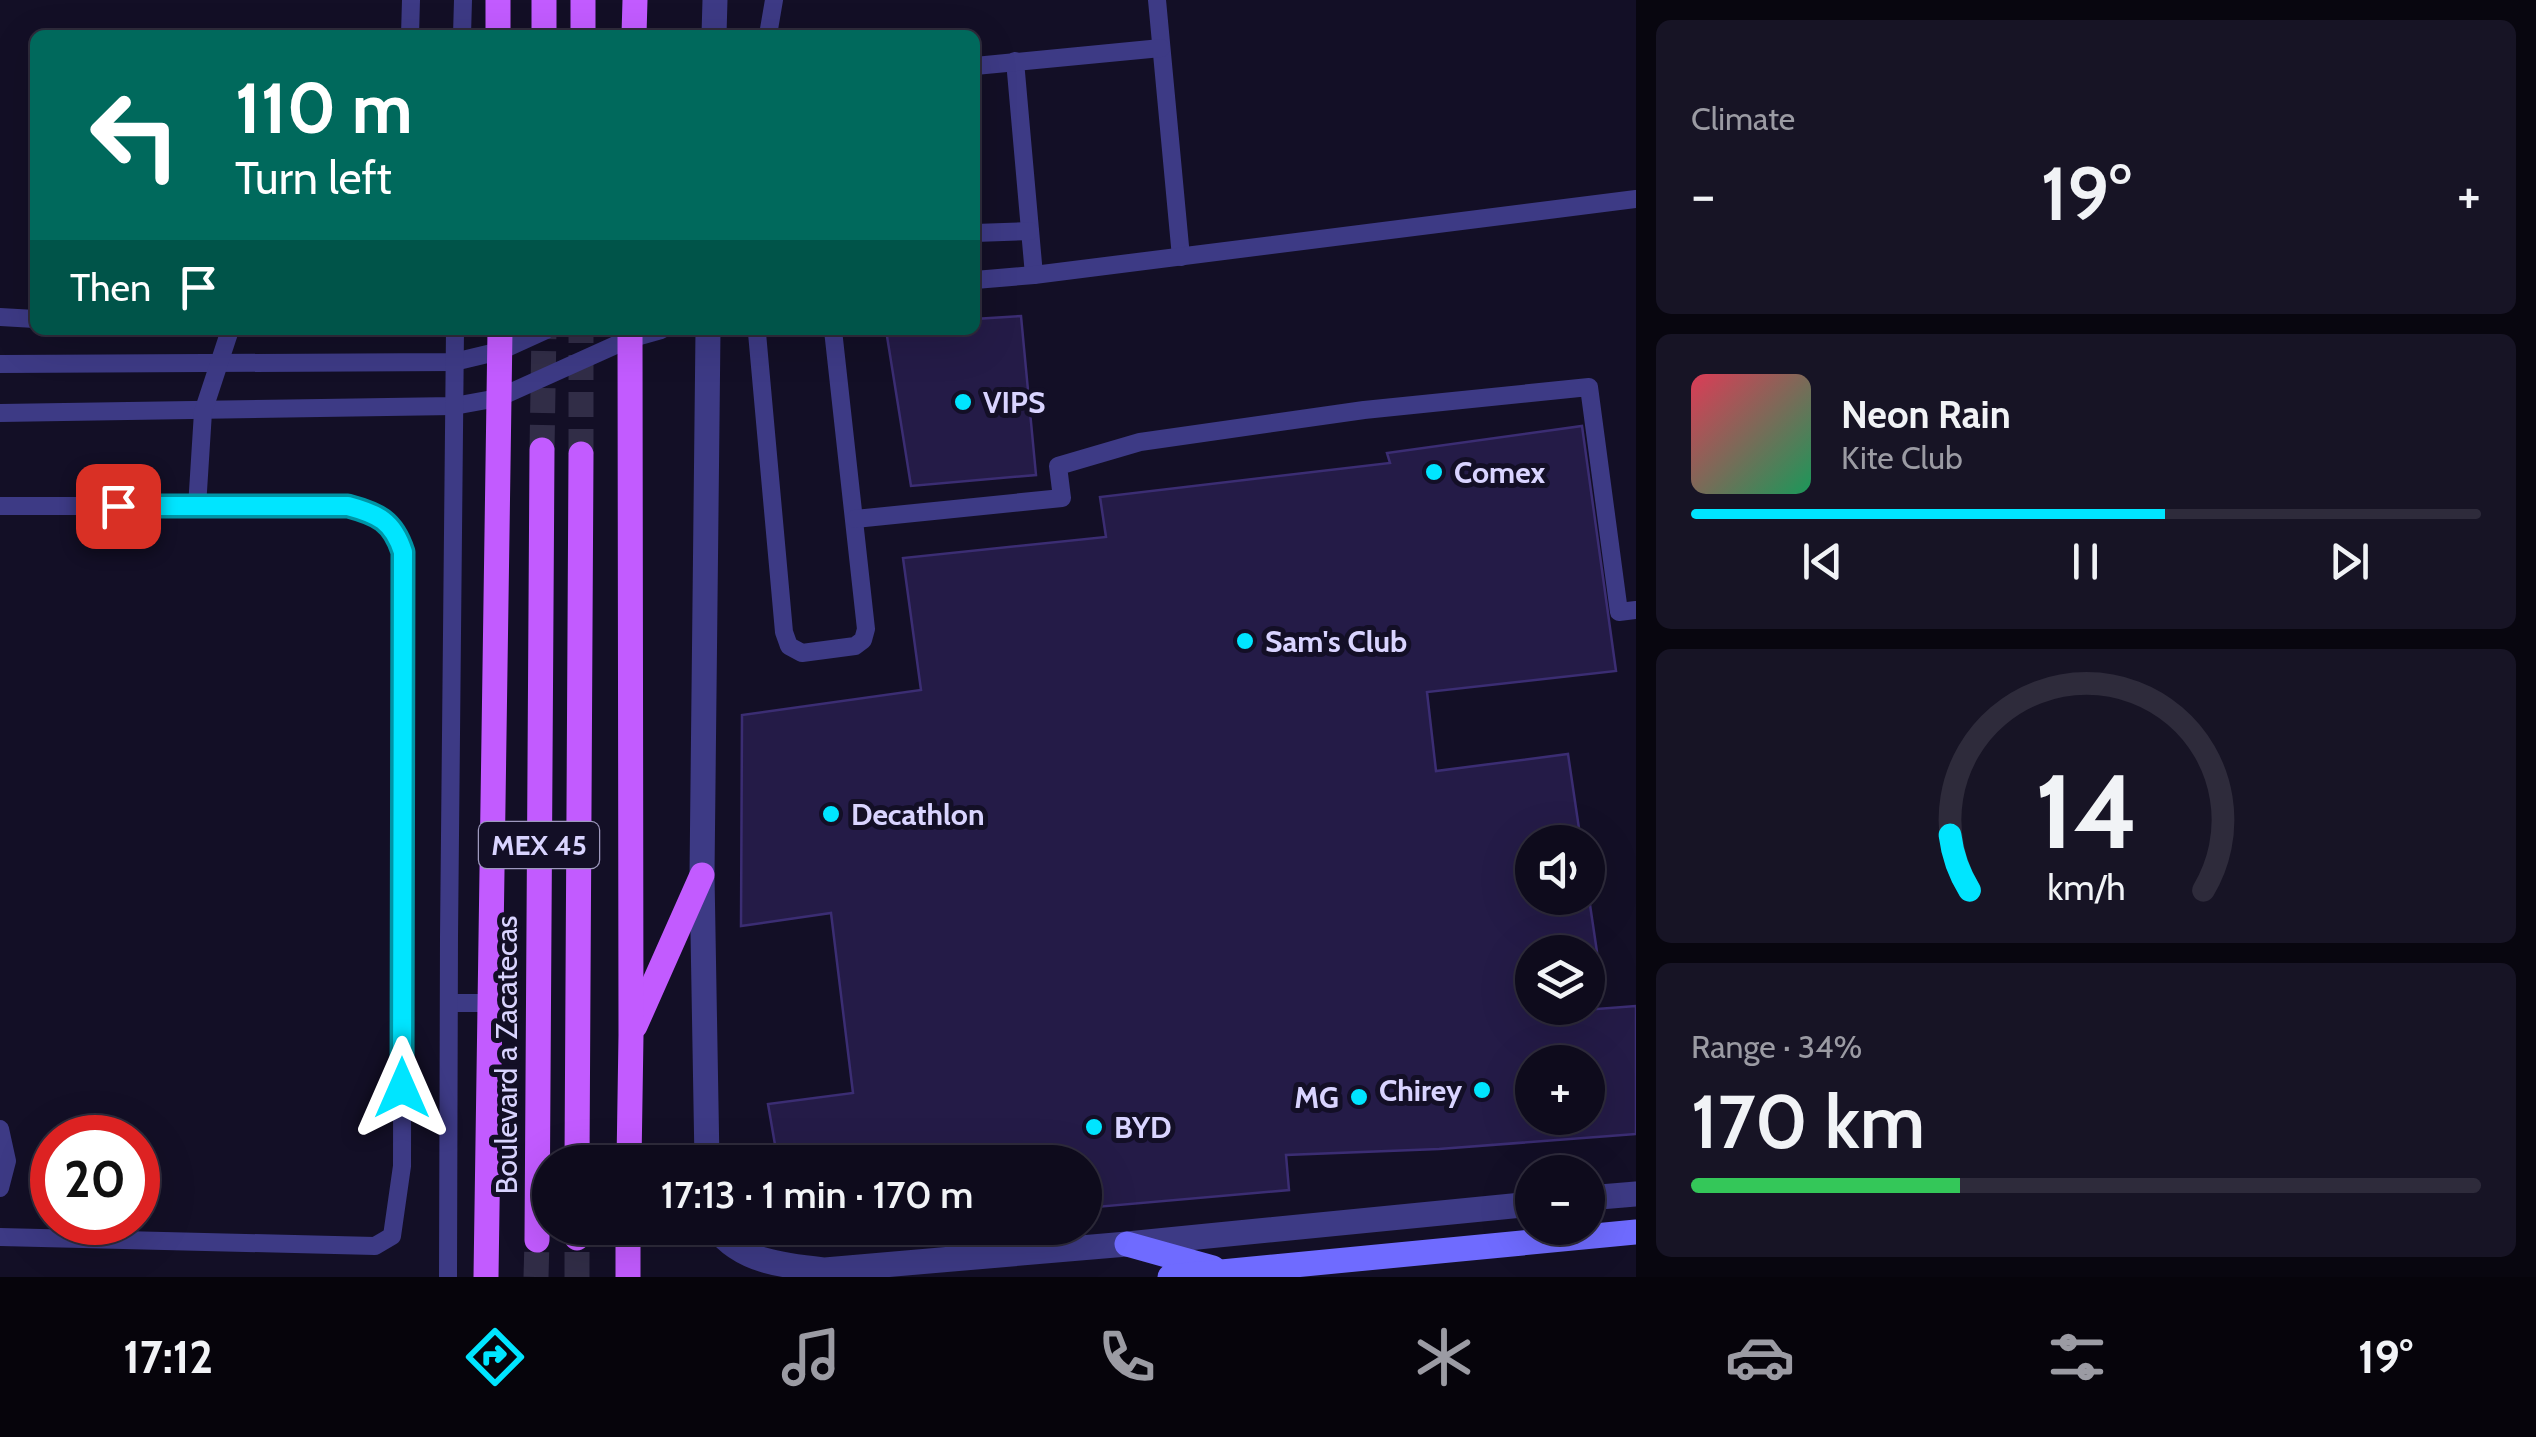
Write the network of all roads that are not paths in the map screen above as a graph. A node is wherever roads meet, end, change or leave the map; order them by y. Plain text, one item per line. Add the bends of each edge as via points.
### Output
1 (411, 0) edge
2 (463, 0) edge
3 (498, 0) edge
4 (544, 0) edge
5 (583, 0) edge
6 (634, 0) edge
7 (715, 0) edge
8 (774, 0) edge
9 (1157, 0) edge
10 (410, 30) edge
11 (462, 30) edge
12 (498, 30) edge
13 (544, 30) edge
14 (583, 30) edge
15 (634, 30) edge
16 (714, 30) edge
17 (769, 30) edge
18 (1160, 48) junction
19 (1015, 61) junction
20 (980, 65) edge
21 (1636, 199) edge
22 (1030, 231) junction
23 (980, 233) edge
24 (1181, 257) junction
25 (1034, 275) junction
26 (980, 280) edge
27 (0, 317) edge
28 (30, 319) edge
29 (228, 335) edge
30 (455, 335) edge
31 (627, 335) edge
32 (629, 335) edge
33 (708, 335) edge
34 (757, 335) edge
35 (835, 335) edge
36 (500, 340) edge
37 (454, 362) junction
38 (0, 364) edge
39 (219, 364) junction
40 (498, 398) junction
41 (454, 406) junction
42 (204, 412) junction
43 (0, 413) edge
44 (542, 450) tunnel mouth
45 (581, 454) tunnel mouth
46 (0, 506) edge
47 (198, 507) junction
48 (854, 519) junction
49 (1636, 610) edge
50 (702, 875) junction
51 (449, 1003) junction
52 (489, 1004) junction
53 (632, 1036) junction
54 (0, 1129) edge
55 (538, 1145) edge
56 (577, 1145) edge
57 (630, 1145) edge
58 (707, 1145) edge
59 (0, 1188) edge
60 (1636, 1194) edge
61 (1605, 1197) edge
62 (1515, 1206) edge
63 (1636, 1232) edge
64 (0, 1237) edge
65 (1127, 1244) junction
66 (628, 1245) edge
67 (732, 1245) edge
68 (1227, 1272) junction
69 (448, 1277) edge
70 (486, 1277) edge
71 (628, 1277) edge
72 (1170, 1277) edge

1 - 10 lane
2 - 11 lane
3 - 12 main road
4 - 13 main road
5 - 14 main road
6 - 15 main road
7 - 16 street
8 - 17 lane
9 - 18 lane
18 - 19 lane
18 - 24 lane
19 - 20 lane
19 - 22 lane
21 - 24 lane
22 - 23 lane
22 - 25 lane
24 - 25 lane
25 - 26 lane
27 - 28 lane
29 - 39 lane
30 - 37 lane
31 - 40 lane
32 - 53 main road
33 - 50 street
34 - 48 lane via 788,646 802,652 863,640
35 - 48 lane
36 - 37 lane
36 - 40 main road
37 - 39 lane
37 - 41 lane
38 - 39 lane
39 - 42 lane
40 - 41 lane
40 - 52 main road
41 - 42 lane
41 - 51 lane
42 - 43 lane
42 - 47 lane
44 - 55 main road, Boulevard a Zacatecas / MEX 45
45 - 56 main road, MEX 45
46 - 47 lane
47 - 64 lane via 348,506 385,521 403,552 402,1166 392,1236 375,1246
48 - 49 lane via 1062,498 1058,466 1140,442 1590,387 1620,612
50 - 53 main road
50 - 58 street
51 - 52 lane
51 - 69 lane
52 - 70 main road
53 - 57 main road
54 - 59 lane via 7,1161
60 - 61 street
62 - 65 street
63 - 68 main road
65 - 67 street via 825,1270 765,1261
65 - 68 main road
66 - 71 main road
68 - 72 main road

